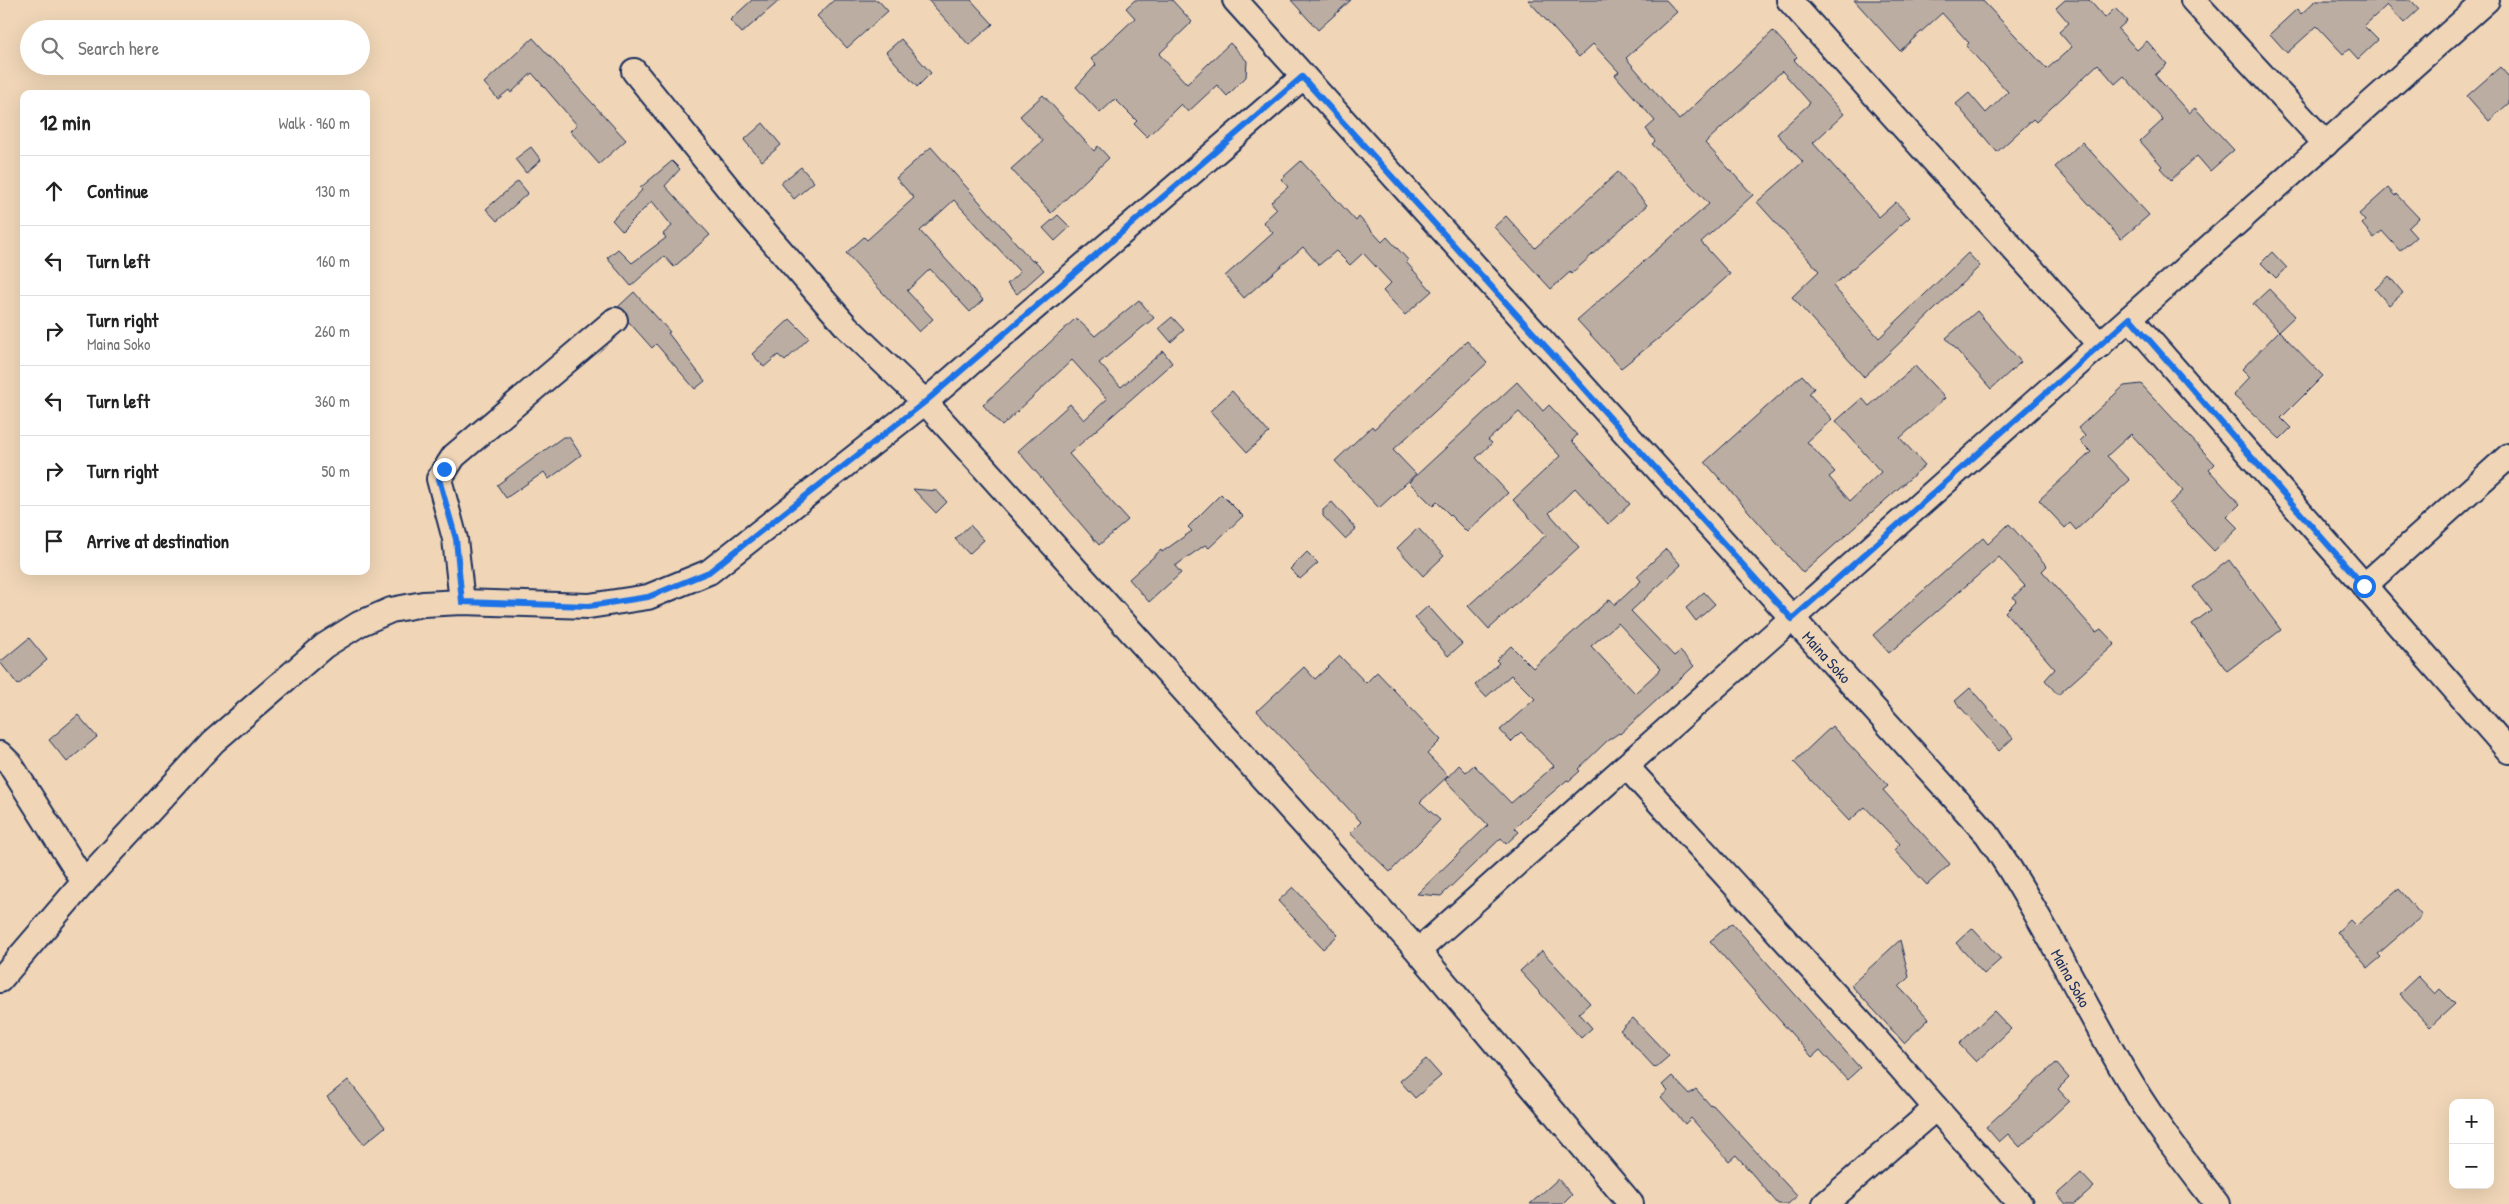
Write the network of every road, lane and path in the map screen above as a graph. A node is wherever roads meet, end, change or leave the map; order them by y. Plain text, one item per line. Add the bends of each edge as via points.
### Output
1 (1235, 0) edge
2 (1789, 0) edge
3 (2193, 0) edge
4 (2487, 0) edge
5 (634, 71) dead end
6 (1302, 77) junction
7 (2326, 144) junction
8 (2130, 318) junction
9 (615, 320) dead end
10 (2100, 345) junction
11 (925, 402) junction
12 (2509, 456) edge
13 (2364, 586) junction
14 (462, 602) junction
15 (1792, 619) junction
16 (2509, 751) edge
17 (0, 754) edge
18 (1626, 766) junction
19 (84, 882) junction
20 (1418, 951) junction
21 (0, 980) edge
22 (1936, 1108) junction
23 (1631, 1204) edge
24 (1825, 1204) edge
25 (2020, 1204) edge
26 (2217, 1204) edge

1 - 6 street, Maina Soko
2 - 10 street
3 - 7 street
4 - 7 street
5 - 11 street via 749,214 847,327
6 - 11 street
6 - 15 street, Maina Soko
7 - 8 street
8 - 10 street
8 - 13 street
9 - 14 street via 454,456 444,469 439,479 456,539
10 - 15 street
11 - 14 street via 709,572 648,597 589,606
11 - 20 street
12 - 13 street
13 - 16 street
14 - 19 street via 391,610 358,624 324,646 212,742
15 - 18 street
15 - 26 street, Maina Soko via 1987,834 2011,869 2132,1087
17 - 19 street via 10,764
18 - 20 street
18 - 22 street
19 - 21 street
20 - 23 street
22 - 24 street
22 - 25 street

